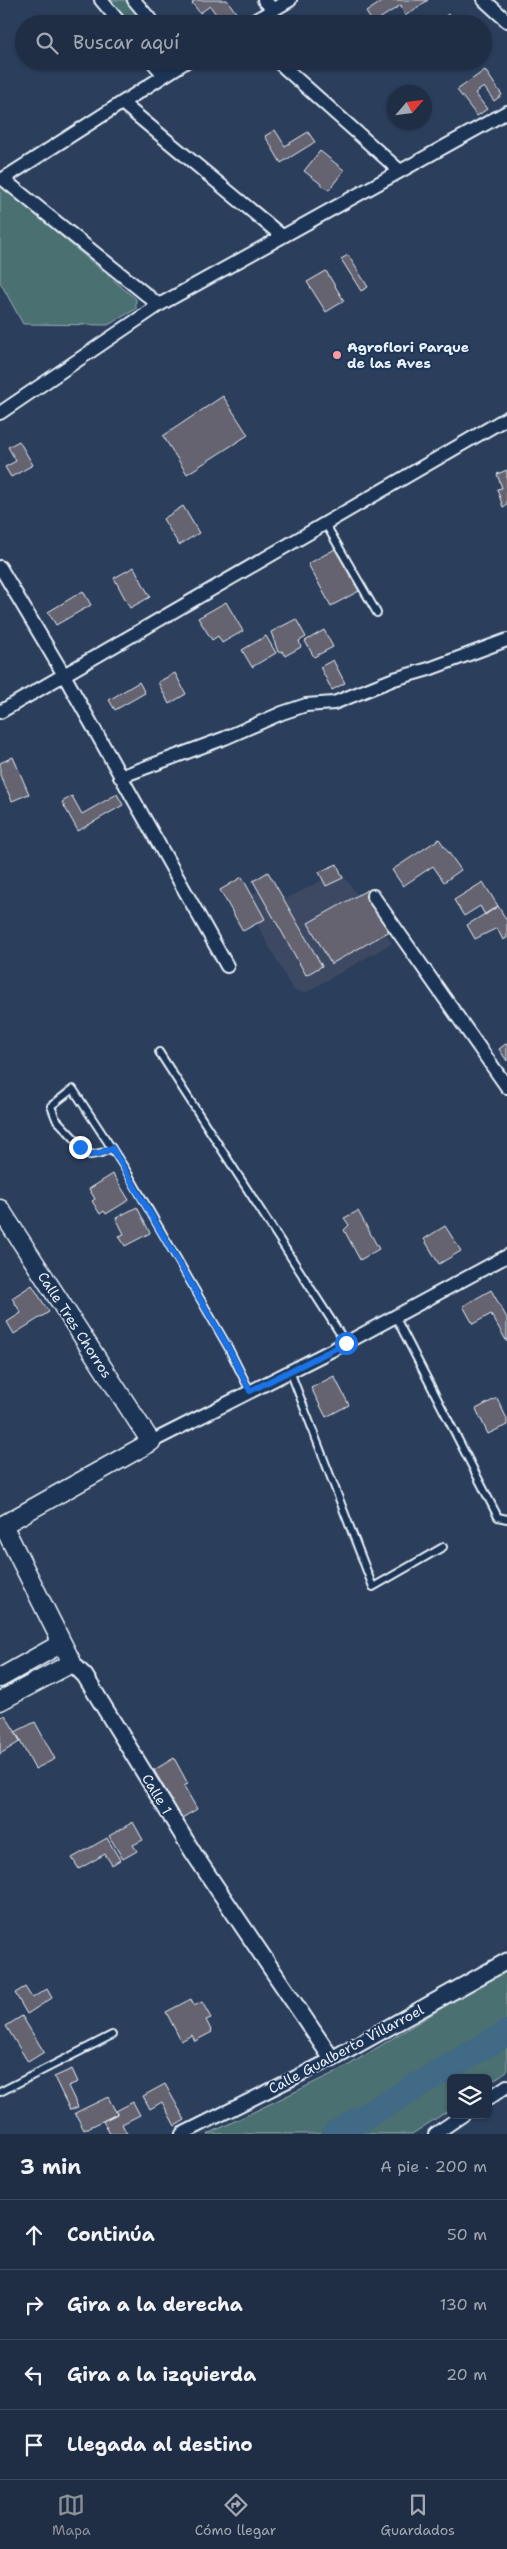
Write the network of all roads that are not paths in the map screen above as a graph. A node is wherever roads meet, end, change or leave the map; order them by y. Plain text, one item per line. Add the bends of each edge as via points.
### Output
1 (101, 0) edge
2 (134, 0) edge
3 (264, 0) edge
4 (290, 0) edge
5 (484, 0) edge
6 (274, 10) junction
7 (114, 15) edge
8 (146, 15) edge
9 (265, 15) edge
10 (507, 21) edge
11 (159, 70) edge
12 (173, 70) edge
13 (287, 70) edge
14 (164, 76) junction
15 (122, 103) junction
16 (507, 112) edge
17 (400, 171) junction
18 (282, 236) junction
19 (159, 305) junction
20 (0, 413) edge
21 (507, 418) edge
22 (325, 524) junction
23 (0, 566) edge
24 (377, 613) dead end
25 (507, 640) edge
26 (64, 674) junction
27 (0, 712) edge
28 (120, 777) junction
29 (373, 896) dead end
30 (227, 966) dead end
31 (159, 1052) dead end
32 (507, 1087) edge
33 (112, 1148) junction
34 (0, 1209) edge
35 (507, 1256) edge
36 (394, 1316) junction
37 (346, 1343) junction
38 (290, 1371) junction
39 (250, 1391) junction
40 (151, 1442) junction
41 (507, 1519) edge
42 (2, 1522) edge
43 (443, 1547) dead end
44 (62, 1643) junction
45 (72, 1663) junction
46 (0, 1678) edge
47 (0, 1701) edge
48 (507, 1961) edge
49 (112, 2035) dead end
50 (332, 2059) junction
51 (507, 2086) edge
52 (0, 2092) edge
53 (492, 2096) edge
54 (458, 2119) edge
55 (182, 2134) edge
56 (435, 2134) edge

1 - 7 street
2 - 8 street
3 - 6 street
4 - 6 street
5 - 10 street
6 - 9 street
11 - 14 street
12 - 14 street
13 - 17 street
14 - 15 street
15 - 18 street
15 - 19 street via 3,179
16 - 17 street
17 - 18 street
18 - 19 street
19 - 20 street
21 - 22 street
22 - 24 lane
22 - 26 street
23 - 26 street
25 - 28 street via 334,703 306,705 282,713
26 - 27 street
26 - 28 street
28 - 30 street
29 - 32 street
31 - 37 lane
33 - 33 lane via 90,1155 56,1118 51,1106 73,1089
33 - 39 lane via 228,1347
34 - 40 main road, Calle Tres Chorros
35 - 36 street
36 - 37 street
36 - 41 lane via 498,1517
37 - 38 street
38 - 39 street
38 - 43 lane via 373,1586
39 - 40 street
40 - 42 main road
42 - 44 main road, Calle 1
44 - 45 main road, Calle 1
44 - 46 main road
45 - 47 main road
45 - 50 street, Calle 1 via 85,1676 194,1854
48 - 50 street, Calle Gualberto Villarroel
49 - 52 lane
50 - 55 street, Calle Gualberto Villarroel
51 - 53 street
54 - 56 street

